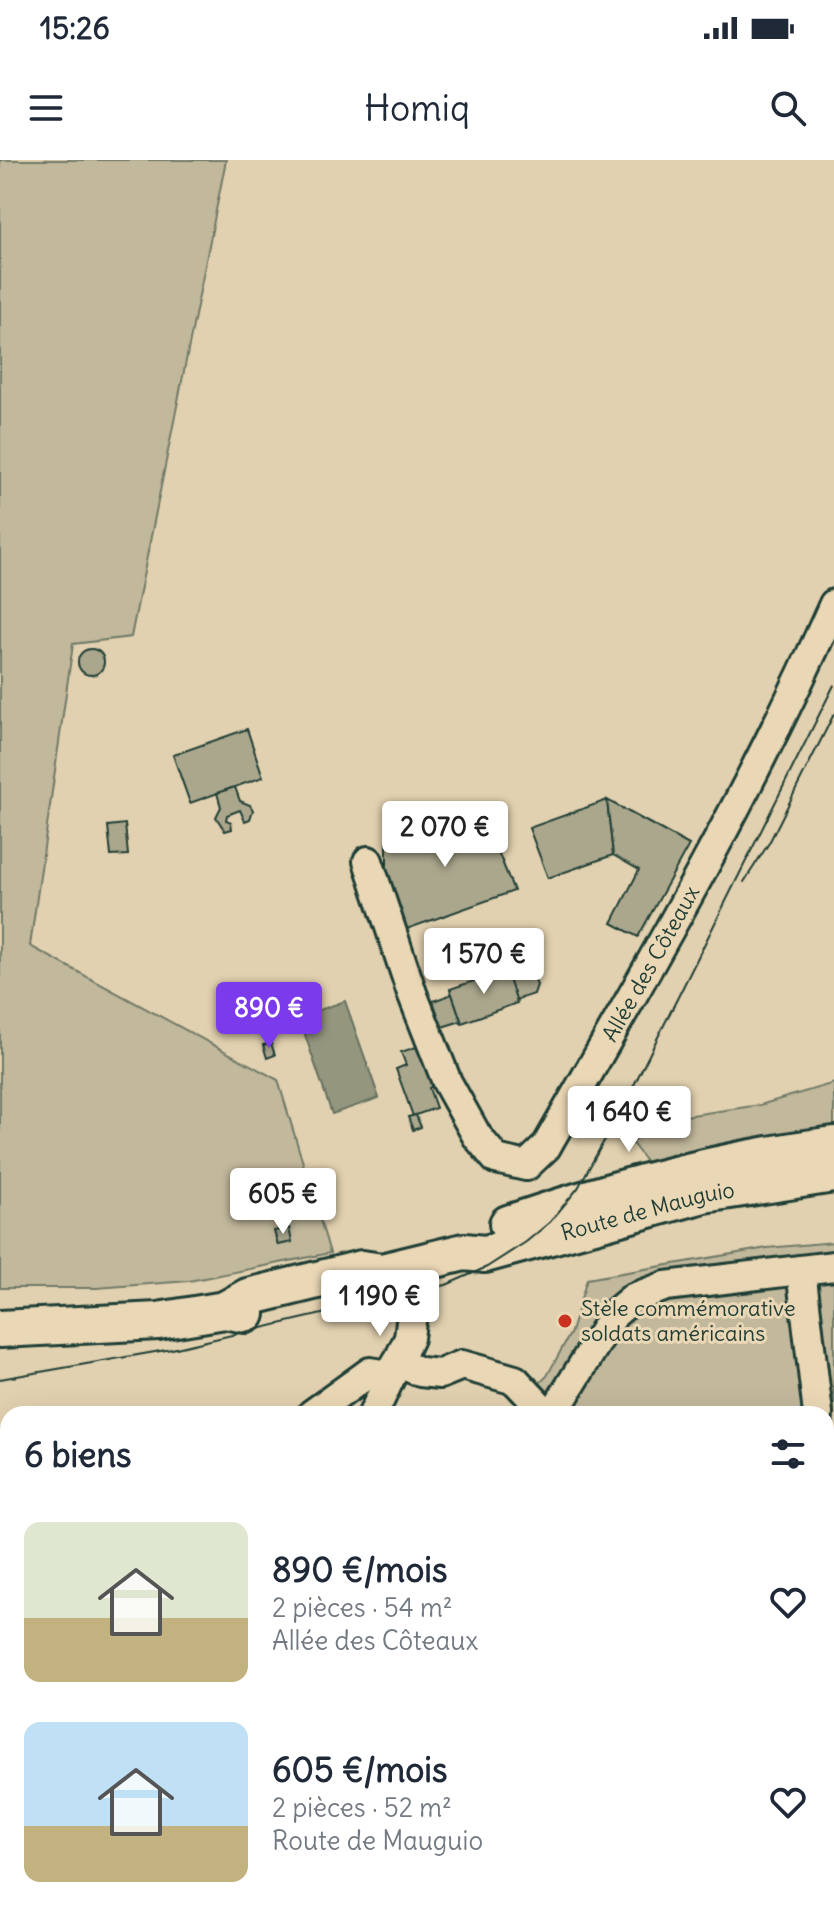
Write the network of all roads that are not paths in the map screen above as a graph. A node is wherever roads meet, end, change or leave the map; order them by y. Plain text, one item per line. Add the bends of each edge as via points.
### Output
1 (834, 604) edge
2 (368, 861) dead end
3 (834, 1145) edge
4 (834, 1174) edge
5 (464, 1252) junction
6 (834, 1266) edge
7 (801, 1270) junction
8 (408, 1273) junction
9 (0, 1329) edge
10 (393, 1369) junction
11 (323, 1406) edge
12 (377, 1406) edge
13 (542, 1406) edge
14 (555, 1406) edge
15 (817, 1406) edge

1 - 2 street, Allée des Côteaux via 679,916 546,1147 526,1166 496,1159 447,1082
3 - 5 main road, Route de Mauguio via 771,1153 631,1184 481,1234
4 - 5 main road, Route de Mauguio via 704,1194 485,1254
5 - 8 main road, Route de Mauguio
6 - 7 street
7 - 14 street via 666,1286 633,1298 614,1314
7 - 15 street
8 - 9 main road, Route de Mauguio via 252,1315 225,1310 158,1321
8 - 10 street via 409,1338
10 - 11 street via 370,1372
10 - 12 street
10 - 13 street via 440,1374 462,1365 515,1380

